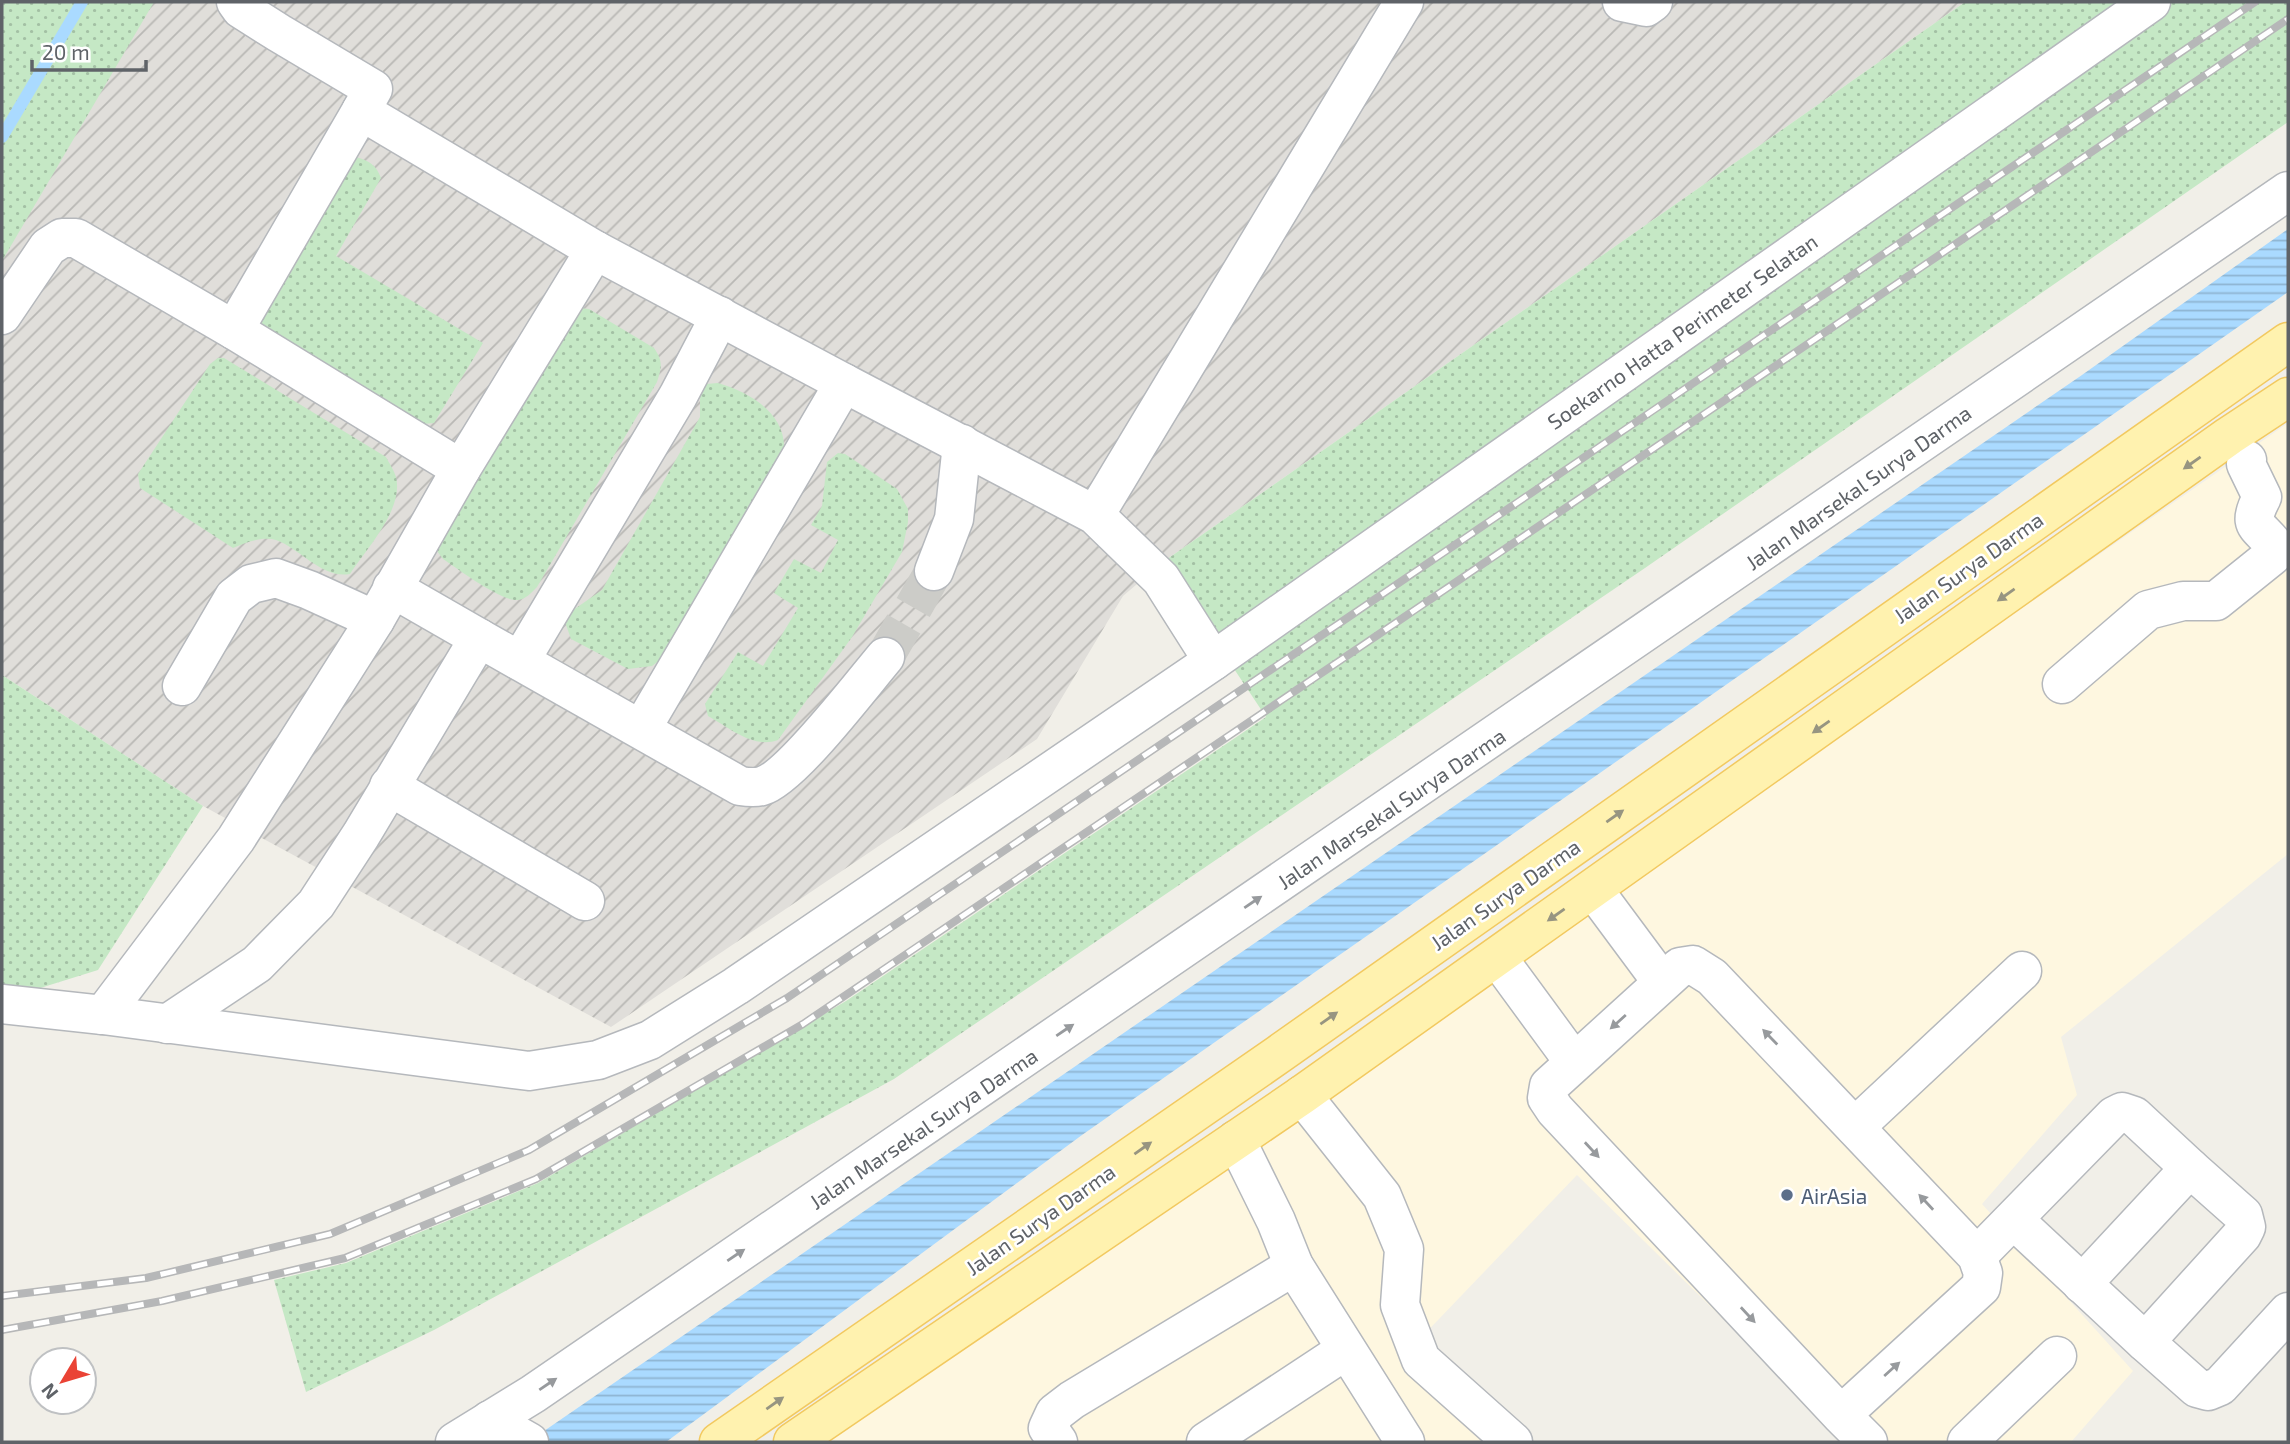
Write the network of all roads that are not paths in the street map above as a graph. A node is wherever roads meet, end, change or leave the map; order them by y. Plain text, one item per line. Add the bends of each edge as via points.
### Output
1 (236, 2) edge
2 (1404, 2) edge
3 (1622, 2) edge
4 (1653, 2) edge
5 (2151, 2) edge
6 (361, 111) junction
7 (2288, 191) edge
8 (595, 250) junction
9 (2, 315) edge
10 (720, 316) junction
11 (234, 330) junction
12 (2288, 342) edge
13 (844, 383) junction
14 (2288, 397) edge
15 (962, 444) junction
16 (2238, 448) junction
17 (461, 469) junction
18 (2288, 509) edge
19 (1095, 515) junction
20 (934, 570) tunnel mouth
21 (383, 604) junction
22 (479, 638) junction
23 (885, 657) tunnel mouth
24 (520, 661) junction
25 (1213, 661) junction
26 (2062, 684) dead end
27 (182, 686) dead end
28 (642, 728) junction
29 (389, 786) junction
30 (1593, 889) junction
31 (585, 901) dead end
32 (1497, 957) junction
33 (2022, 971) dead end
34 (1662, 982) junction
35 (2, 1004) edge
36 (103, 1014) junction
37 (167, 1024) junction
38 (1574, 1062) junction
39 (1302, 1096) junction
40 (1855, 1127) junction
41 (1236, 1140) junction
42 (2190, 1168) junction
43 (2014, 1220) junction
44 (1977, 1256) junction
45 (1294, 1266) junction
46 (2082, 1284) junction
47 (2288, 1312) edge
48 (2145, 1342) junction
49 (1346, 1350) junction
50 (2057, 1356) dead end
51 (1841, 1415) junction
52 (512, 1433) edge
53 (1396, 1439) edge
54 (455, 1442) edge
55 (719, 1442) edge
56 (793, 1442) edge
57 (1058, 1442) edge
58 (1206, 1442) edge
59 (1513, 1442) edge
60 (1867, 1442) edge
61 (1967, 1442) edge

1 - 6 street via 278,33 373,89
2 - 19 street
3 - 4 street via 1646,7
5 - 25 street, Soekarno Hatta Perimeter Selatan
6 - 8 street
6 - 11 street
52 -> 7 street, Jalan Marsekal Surya Darma via 533,1394
8 - 10 street
8 - 17 street
9 - 11 street via 48,247 62,238 76,238
10 - 13 street
10 - 24 street via 678,396
11 - 17 street
55 -> 12 main road, Jalan Surya Darma via 1279,1054
13 - 15 street
13 - 28 street
14 - 16 main road
15 - 19 street
15 - 20 street via 954,519
16 - 18 street
16 - 26 street via 2262,497 2254,522 2277,549 2272,556 2216,601 2183,601 2148,610
16 -> 30 main road
17 - 21 street
19 - 25 street via 1161,579
21 - 22 street
21 - 27 street via 309,590 276,578 251,584 234,597
21 - 36 street via 236,839
22 - 24 street
22 - 29 street
23 - 28 street via 782,775 762,786 740,786
24 - 28 street
25 - 37 street, Soekarno Hatta Perimeter Selatan via 736,986 650,1040 598,1060 529,1071
29 - 31 street
29 - 37 street via 317,904 257,964
30 -> 32 main road
30 - 34 street
32 - 38 street
32 - 39 main road
33 - 40 street
34 -> 38 street
40 -> 34 street via 1712,977 1693,965 1680,967
35 - 36 street, Soekarno Hatta Perimeter Selatan
36 - 37 street, Soekarno Hatta Perimeter Selatan
38 -> 51 street via 1549,1086 1547,1098 1555,1110
39 - 41 main road
39 - 59 street via 1382,1196 1404,1249 1401,1305 1421,1360
44 -> 40 street
41 - 45 street
41 - 56 main road
42 - 43 street via 2134,1116 2122,1112
42 - 46 street
42 - 48 street via 2243,1215 2246,1227
43 - 44 street
43 - 46 street
51 -> 44 street via 1981,1287 1983,1273
45 - 49 street
45 - 57 street via 1055,1413 1048,1428
46 - 48 street
47 - 48 street via 2220,1386 2208,1391 2197,1388
49 - 53 street
49 - 58 street
50 - 61 street
51 - 60 street
52 - 54 street

